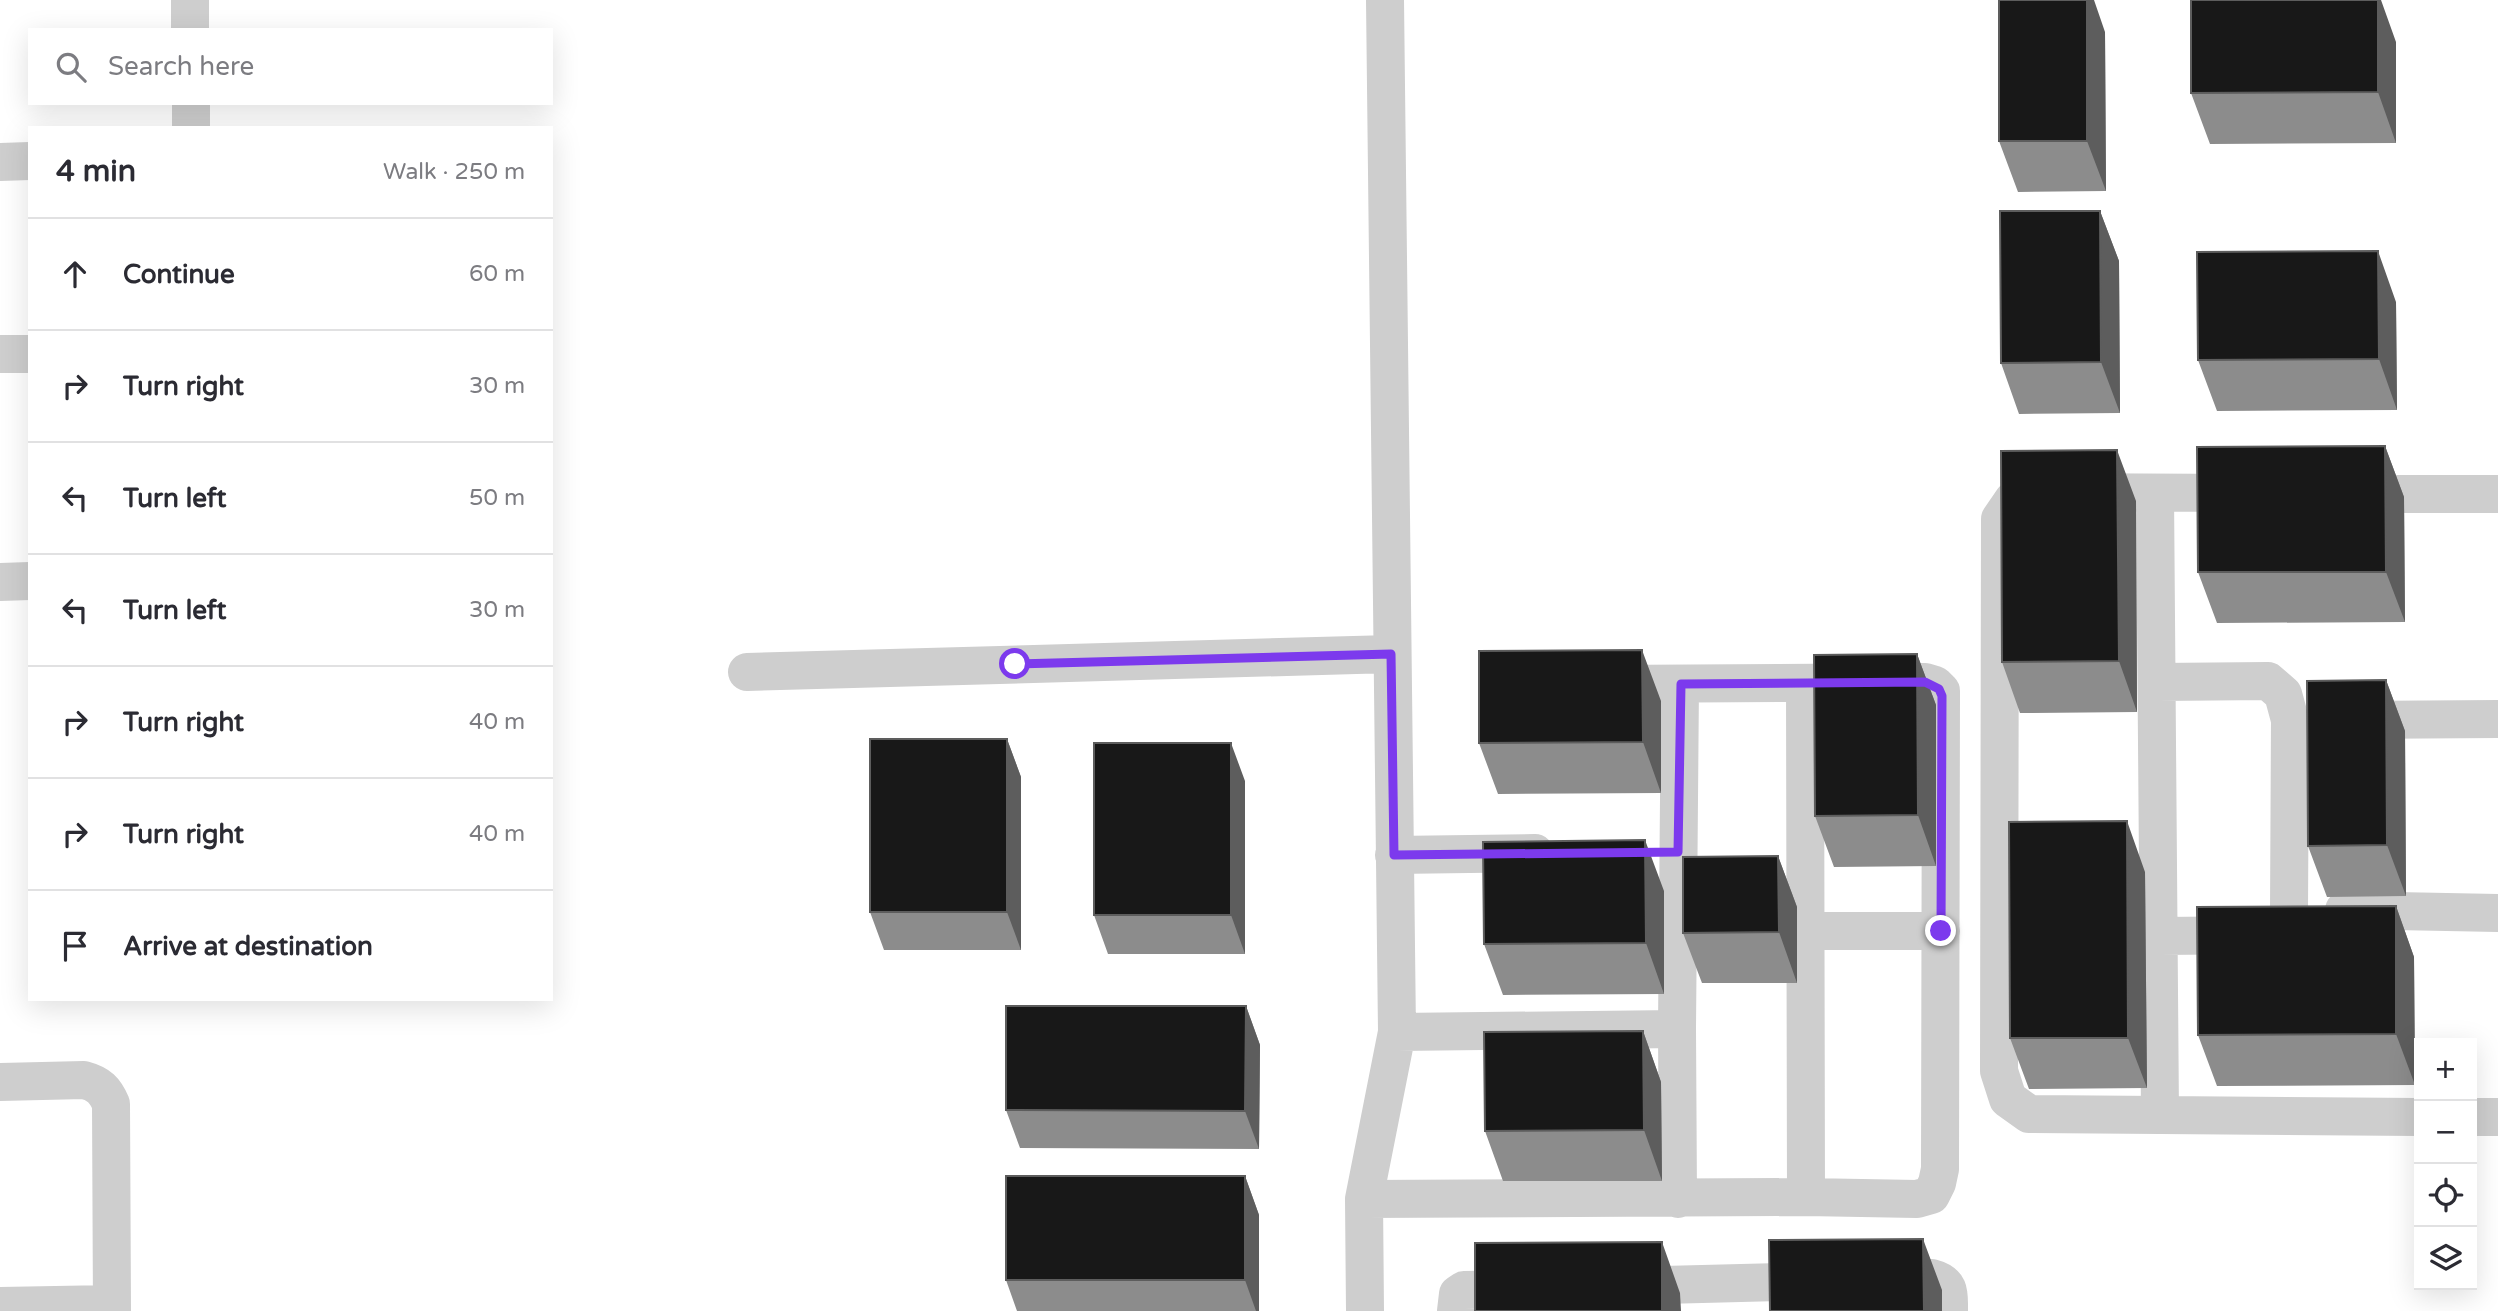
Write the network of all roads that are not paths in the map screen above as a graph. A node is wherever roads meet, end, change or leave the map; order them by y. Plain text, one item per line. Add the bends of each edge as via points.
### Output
1 (190, 0) edge
2 (1385, 0) edge
3 (190, 28) edge
4 (191, 105) edge
5 (191, 126) edge
6 (0, 162) edge
7 (28, 162) edge
8 (0, 354) edge
9 (28, 354) edge
10 (2155, 493) junction
11 (2280, 493) edge
12 (2322, 494) edge
13 (2498, 494) edge
14 (0, 582) edge
15 (28, 582) edge
16 (1391, 654) junction
17 (747, 672) dead end
18 (2158, 682) junction
19 (1805, 683) junction
20 (1573, 684) edge
21 (1681, 684) junction
22 (2498, 719) edge
23 (2290, 720) junction
24 (1638, 852) edge
25 (1678, 852) junction
26 (1571, 853) edge
27 (1394, 855) junction
28 (2289, 910) junction
29 (2498, 913) edge
30 (1806, 931) junction
31 (1941, 931) junction
32 (2160, 936) junction
33 (1677, 1029) junction
34 (1397, 1032) junction
35 (0, 1082) edge
36 (2160, 1115) junction
37 (2414, 1117) edge
38 (2477, 1117) edge
39 (2498, 1118) edge
40 (1806, 1197) junction
41 (1364, 1199) junction
42 (1678, 1199) junction
43 (1761, 1297) edge
44 (1686, 1298) edge
45 (0, 1306) edge
46 (112, 1307) edge
47 (1365, 1311) edge
48 (1456, 1311) edge
49 (1949, 1311) edge

1 - 3 street
2 - 16 street
4 - 5 street
6 - 7 street
8 - 9 street
10 - 11 street
10 - 18 street
10 - 36 street via 2034,492 2013,500 2000,519 1999,1071 2008,1099 2029,1114
12 - 13 street
14 - 15 street
16 - 17 street
16 - 27 street
18 - 23 street via 2268,681 2283,694
18 - 32 street
19 - 21 street
19 - 30 street
19 - 31 street via 1925,682 1941,691
20 - 21 street
21 - 25 street
22 - 23 street
23 - 28 street
24 - 25 street
25 - 33 street
26 - 27 street
27 - 34 street
28 - 29 street
28 - 32 street via 2284,925 2272,935
30 - 31 street
30 - 40 street
31 - 40 street via 1940,1169 1931,1195 1917,1199
32 - 36 street
33 - 34 street
33 - 42 street
34 - 41 street
35 - 46 street via 84,1080 106,1092 111,1104
36 - 37 street
38 - 39 street
40 - 42 street
41 - 42 street
41 - 47 street
43 - 44 street
43 - 49 street via 1932,1278 1948,1288
44 - 48 street via 1575,1287 1464,1290 1458,1294
45 - 46 street

